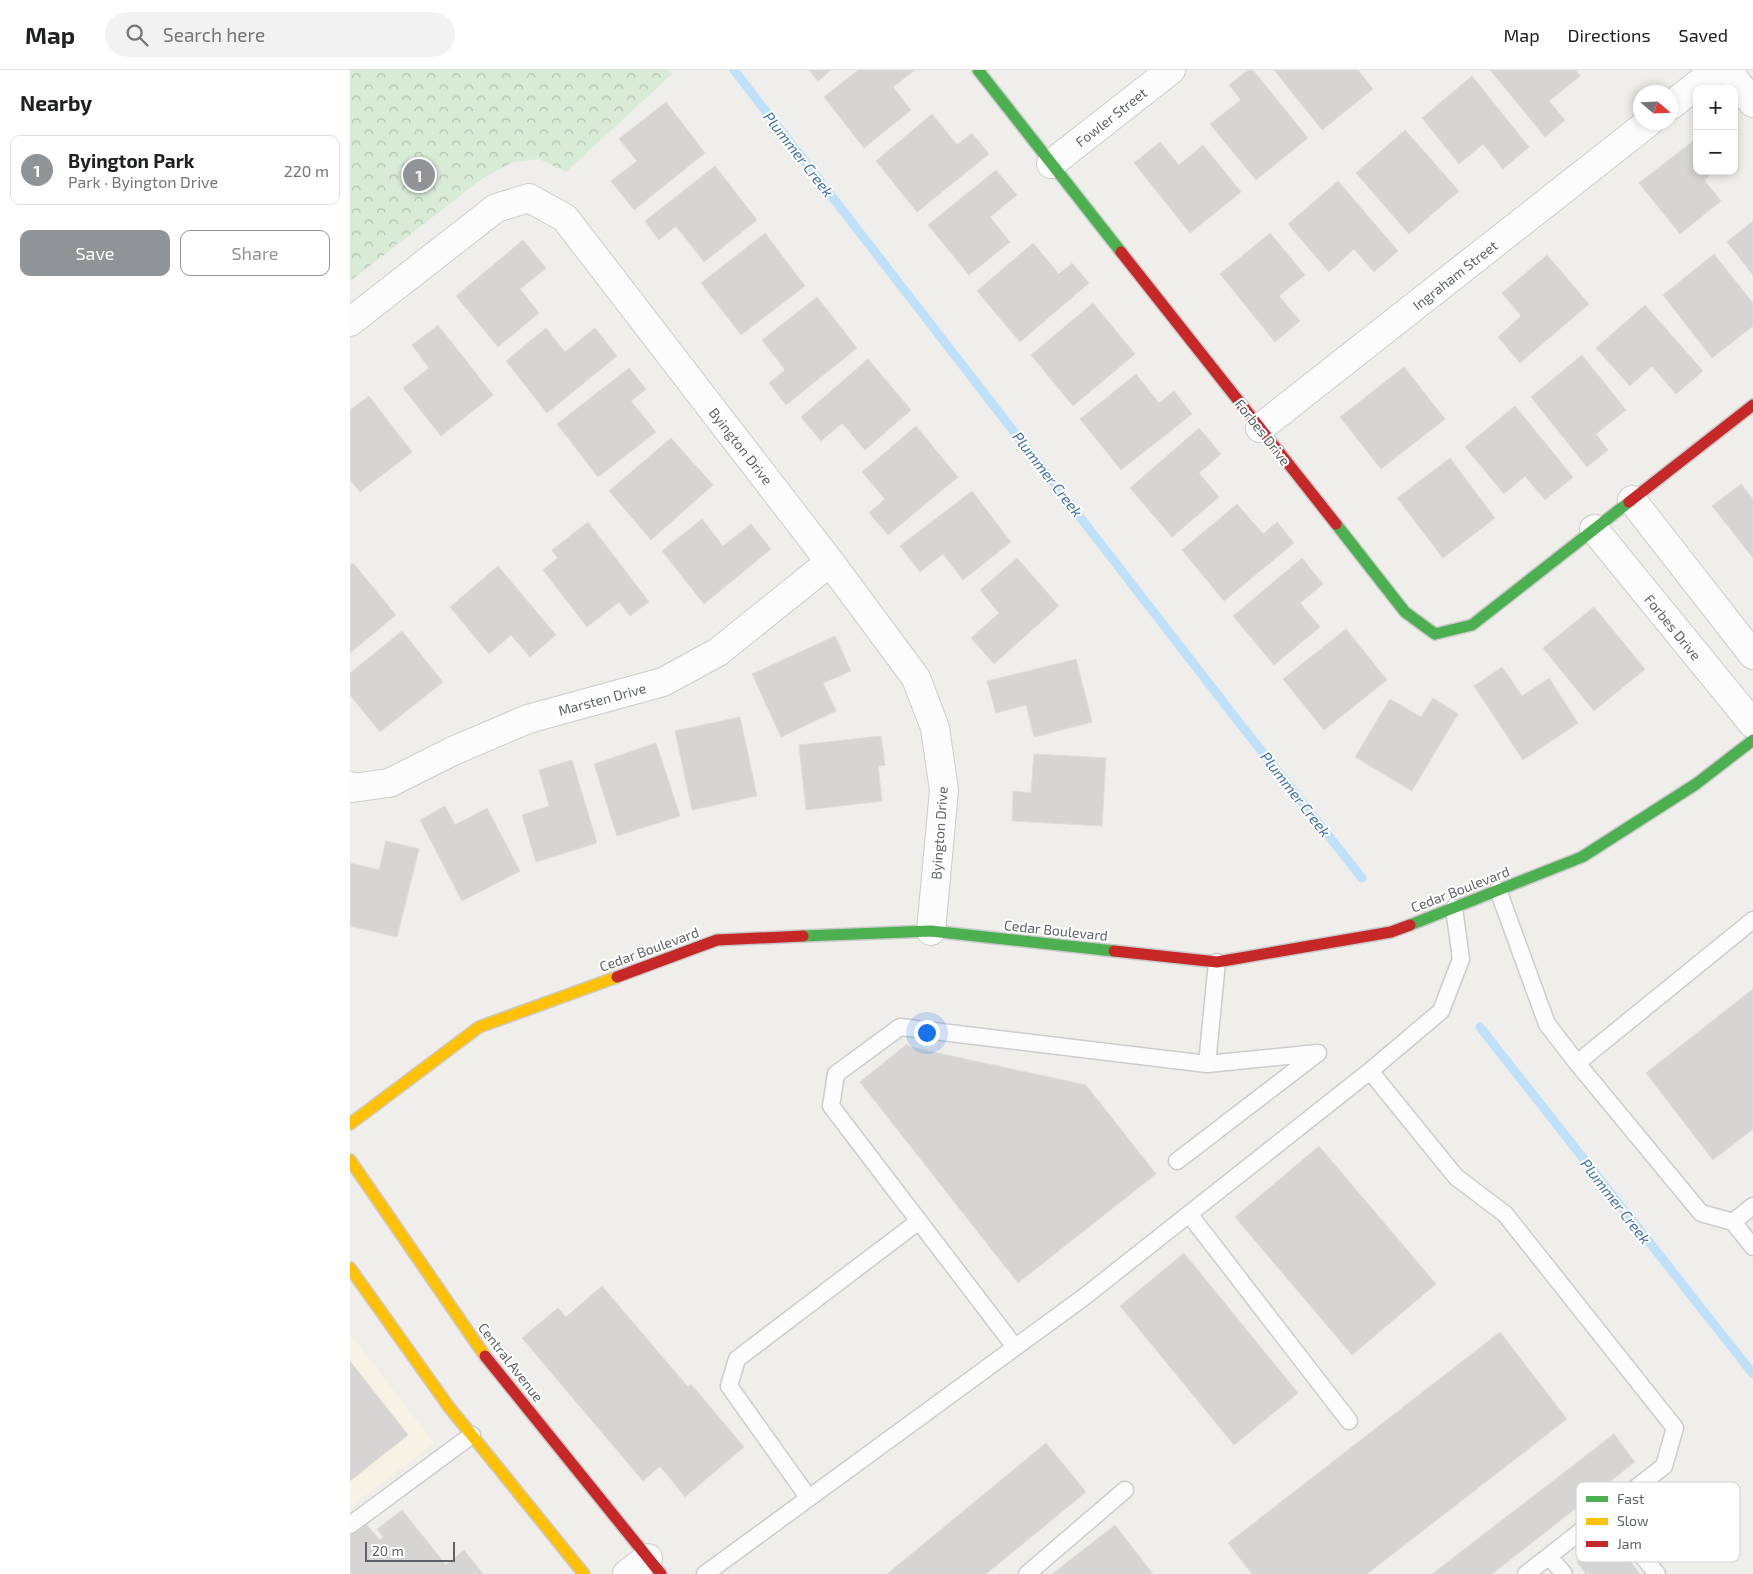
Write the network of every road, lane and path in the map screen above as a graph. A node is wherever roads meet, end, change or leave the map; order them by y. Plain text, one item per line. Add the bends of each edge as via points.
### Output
1 (978, 70) edge
2 (1171, 70) edge
3 (1716, 70) edge
4 (1727, 70) edge
5 (1678, 100) edge
6 (1753, 103) edge
7 (1640, 130) edge
8 (1052, 164) junction
9 (350, 322) edge
10 (1753, 405) edge
11 (1260, 428) junction
12 (1632, 500) junction
13 (1594, 529) junction
14 (830, 562) junction
15 (1753, 655) edge
16 (1753, 724) edge
17 (1753, 740) edge
18 (350, 786) edge
19 (1498, 890) junction
20 (1454, 908) junction
21 (1753, 920) edge
22 (930, 932) junction
23 (1217, 962) junction
24 (1577, 1063) junction
25 (1207, 1064) junction
26 (1370, 1071) junction
27 (350, 1124) edge
28 (350, 1160) edge
29 (1177, 1161) dead end
30 (1753, 1206) edge
31 (1189, 1214) junction
32 (919, 1222) junction
33 (1733, 1222) junction
34 (1753, 1247) edge
35 (350, 1268) edge
36 (1015, 1347) junction
37 (1349, 1421) dead end
38 (472, 1435) junction
39 (1643, 1482) edge
40 (1125, 1490) dead end
41 (808, 1497) junction
42 (350, 1525) edge
43 (1576, 1535) edge
44 (1549, 1556) junction
45 (1647, 1562) edge
46 (645, 1569) edge
47 (584, 1574) edge
48 (705, 1574) edge
49 (1026, 1574) edge
50 (1526, 1574) edge
51 (1564, 1574) edge
52 (1657, 1574) edge

1 - 8 main road, Forbes Drive
2 - 8 street, Fowler Street
3 - 5 street
4 - 6 street
7 - 11 street, Ingraham Street
8 - 11 main road, Forbes Drive
9 - 14 street, Byington Drive via 496,208 529,198 565,218
10 - 12 main road, Forbes Drive
11 - 13 main road, Forbes Drive via 1405,612 1435,634 1472,625
12 - 13 main road, Forbes Drive
12 - 15 street
13 - 16 street, Forbes Drive
14 - 18 street, Marsten Drive via 718,652 664,682 528,719 452,751 389,783
14 - 22 street, Byington Drive via 916,678 936,728 944,790
17 - 19 main road, Cedar Boulevard via 1696,784 1582,857
19 - 20 main road, Cedar Boulevard
19 - 24 lane via 1547,1024
20 - 23 main road, Cedar Boulevard via 1391,932
20 - 26 lane via 1461,959 1441,1011
21 - 24 lane
22 - 23 main road, Cedar Boulevard
22 - 27 main road, Cedar Boulevard via 717,940 479,1028
23 - 25 lane
24 - 33 lane via 1701,1213
25 - 29 lane via 1318,1053
25 - 32 lane via 900,1027 836,1074 831,1106
26 - 31 lane
26 - 39 lane via 1456,1177 1505,1214 1675,1428 1664,1466
28 - 46 main road, Central Avenue via 480,1349
30 - 33 lane
31 - 36 lane
31 - 37 lane
32 - 36 lane
32 - 41 lane via 737,1359 729,1386
33 - 34 lane
35 - 38 main road
36 - 41 lane
38 - 42 lane
38 - 47 main road
40 - 49 lane
41 - 48 lane
43 - 44 lane
44 - 50 lane
44 - 51 lane
45 - 52 lane

